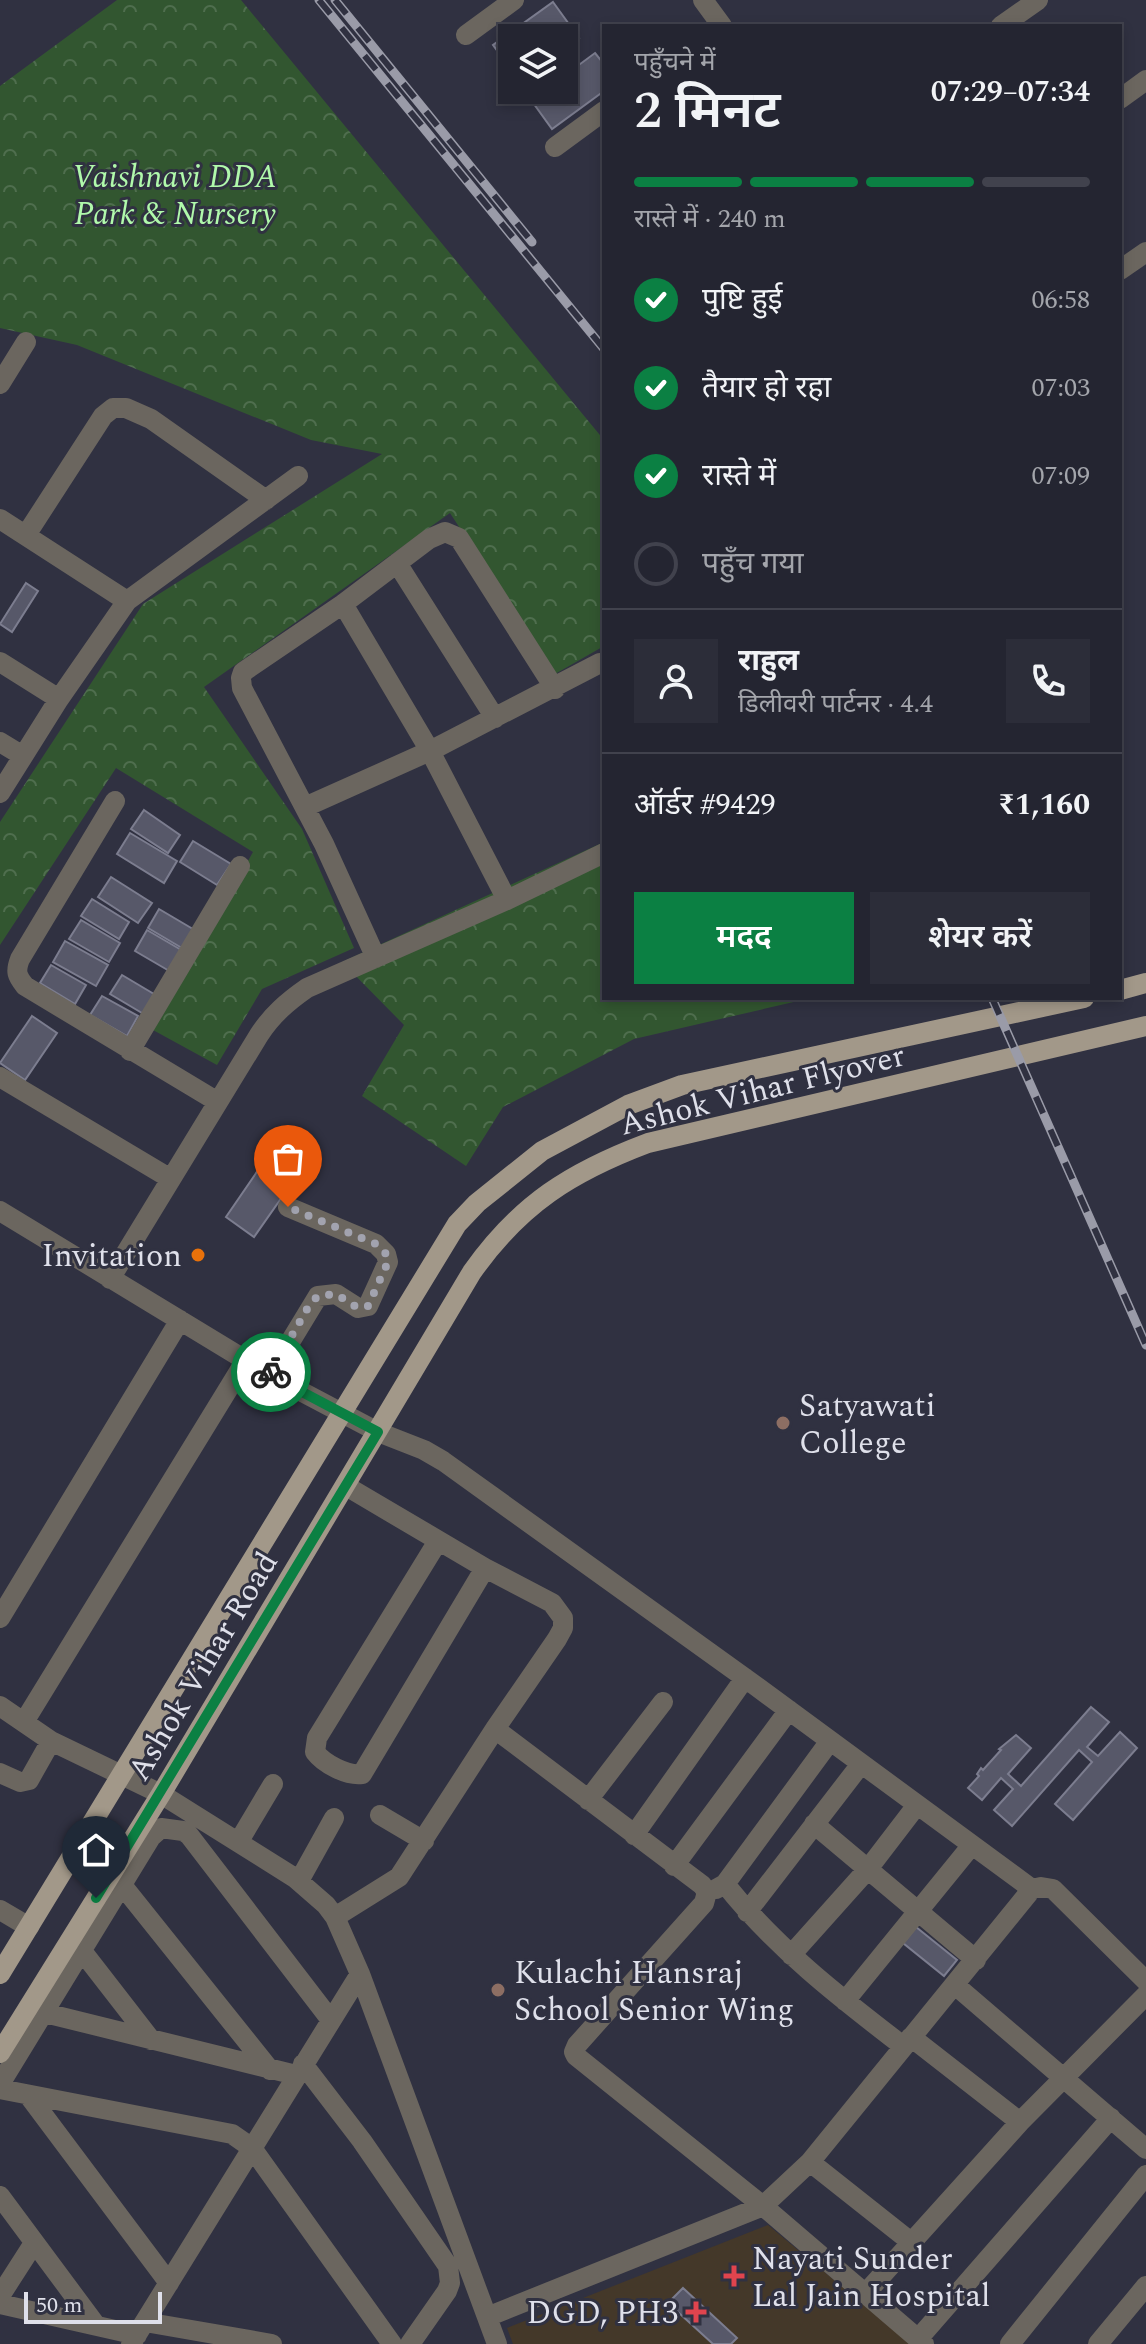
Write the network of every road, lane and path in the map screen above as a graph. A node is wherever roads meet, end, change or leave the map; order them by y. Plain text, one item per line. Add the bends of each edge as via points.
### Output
1 (514, 0) edge
2 (703, 0) edge
3 (1038, 0) edge
4 (718, 24) edge
5 (1004, 24) edge
6 (466, 35) dead end
7 (1146, 80) edge
8 (1122, 98) edge
9 (602, 112) edge
10 (555, 147) dead end
11 (1146, 252) edge
12 (1122, 269) edge
13 (26, 342) dead end
14 (0, 384) edge
15 (298, 476) dead end
16 (266, 500) junction
17 (0, 519) edge
18 (26, 535) junction
19 (397, 563) junction
20 (127, 601) junction
21 (343, 604) junction
22 (0, 662) edge
23 (600, 663) dead end
24 (555, 689) junction
25 (59, 699) junction
26 (495, 718) junction
27 (0, 742) edge
28 (430, 751) junction
29 (23, 756) junction
30 (0, 793) edge
31 (115, 801) dead end
32 (305, 807) junction
33 (602, 854) edge
34 (240, 866) dead end
35 (507, 900) junction
36 (376, 958) junction
37 (1146, 983) edge
38 (1122, 989) edge
39 (1075, 1000) edge
40 (1146, 1026) edge
41 (130, 1051) junction
42 (0, 1077) edge
43 (218, 1102) junction
44 (171, 1179) junction
45 (288, 1207) dead end
46 (0, 1211) edge
47 (110, 1279) junction
48 (180, 1320) junction
49 (246, 1360) junction
50 (270, 1375) junction
51 (342, 1414) junction
52 (378, 1432) junction
53 (346, 1486) junction
54 (438, 1541) junction
55 (485, 1568) junction
56 (3, 1608) edge
57 (745, 1678) junction
58 (663, 1702) dead end
59 (0, 1706) edge
60 (789, 1710) junction
61 (24, 1722) junction
62 (495, 1729) junction
63 (51, 1741) junction
64 (830, 1741) junction
65 (861, 1764) junction
66 (0, 1773) edge
67 (123, 1774) junction
68 (273, 1784) dead end
69 (161, 1794) junction
70 (588, 1800) junction
71 (917, 1805) junction
72 (380, 1815) dead end
73 (334, 1818) dead end
74 (814, 1824) junction
75 (634, 1835) junction
76 (239, 1841) junction
77 (424, 1841) junction
78 (972, 1845) junction
79 (674, 1866) junction
80 (868, 1869) junction
81 (299, 1881) junction
82 (122, 1885) junction
83 (716, 1888) junction
84 (1032, 1889) junction
85 (0, 1910) edge
86 (747, 1912) junction
87 (919, 1913) junction
88 (335, 1917) junction
89 (29, 1927) junction
90 (82, 1951) junction
91 (791, 1955) junction
92 (976, 1960) junction
93 (0, 1974) edge
94 (360, 1974) junction
95 (1146, 1981) edge
96 (955, 1985) junction
97 (1146, 1995) edge
98 (845, 2001) junction
99 (45, 2013) junction
100 (330, 2019) junction
101 (151, 2040) junction
102 (907, 2042) junction
103 (0, 2053) edge
104 (270, 2070) junction
105 (300, 2070) junction
106 (1064, 2077) junction
107 (0, 2087) edge
108 (29, 2096) junction
109 (1111, 2118) junction
110 (1020, 2122) junction
111 (252, 2148) junction
112 (1146, 2149) edge
113 (810, 2162) junction
114 (1146, 2175) edge
115 (0, 2196) edge
116 (763, 2206) junction
117 (0, 2225) edge
118 (28, 2235) junction
119 (911, 2242) junction
120 (169, 2283) junction
121 (1146, 2286) edge
122 (865, 2294) junction
123 (0, 2296) edge
124 (0, 2304) edge
125 (487, 2317) junction
126 (95, 2324) junction
127 (138, 2334) edge
128 (386, 2341) edge
129 (921, 2342) edge
130 (272, 2344) edge
131 (410, 2344) edge
132 (497, 2344) edge
133 (1010, 2344) edge
134 (1098, 2344) edge

1 - 6 street
2 - 4 street
3 - 5 street
7 - 8 street
9 - 10 street
11 - 12 street
13 - 14 street
15 - 16 street
16 - 18 street via 151,419 113,408
16 - 20 street
17 - 18 street
18 - 20 street
19 - 21 street
19 - 24 street via 437,535 459,538
19 - 26 street
20 - 25 street
21 - 28 street
21 - 32 street via 250,666 241,678
22 - 25 street
23 - 24 street
24 - 26 street
25 - 29 street
26 - 28 street
27 - 29 street
28 - 32 street
28 - 35 street
29 - 30 street
31 - 41 street via 16,970 25,986
32 - 36 street
33 - 35 street
34 - 41 street
35 - 36 street
36 - 43 street via 307,988 272,1015
37 - 38 main road
39 - 51 main road, Ashok Vihar Flyover via 682,1085 628,1105 542,1151 466,1214
40 - 52 main road, Ashok Vihar Flyover via 648,1143 593,1168 527,1207 489,1248
41 - 43 street
42 - 44 street
43 - 44 street
44 - 47 street
45 - 50 street via 376,1244 388,1262 368,1306 358,1308 336,1294 318,1296
46 - 47 street
47 - 48 street
48 - 49 street
48 - 56 street
49 - 50 street
49 - 61 street
50 - 51 street
51 - 52 street
51 - 67 main road, Ashok Vihar Road
52 - 53 main road, Ashok Vihar Road
52 - 57 street via 443,1461
53 - 54 street
53 - 69 main road, Ashok Vihar Road
54 - 55 street
54 - 55 street via 317,1738 315,1752 320,1758 348,1773 362,1774
55 - 62 street via 552,1603 563,1618 557,1639
57 - 60 street
57 - 75 street
58 - 70 street
59 - 61 street
60 - 64 street
60 - 79 street
61 - 63 street
62 - 70 street
62 - 77 street
63 - 66 street via 29,1780 20,1782
63 - 67 street
64 - 65 street
64 - 83 street
65 - 71 street
65 - 74 street
67 - 69 street
67 - 89 main road, Ashok Vihar Road
68 - 76 street
69 - 76 street
69 - 103 main road, Ashok Vihar Road
70 - 75 street
71 - 78 street
71 - 80 street
72 - 77 street
73 - 81 street
74 - 80 street
74 - 86 street
75 - 79 street
76 - 81 street
77 - 88 street via 399,1877
78 - 84 street
78 - 87 street
79 - 83 street
80 - 87 street
80 - 91 street
81 - 88 street
82 - 90 street
82 - 100 street via 155,1830 183,1831
82 - 104 street
83 - 86 street
83 - 116 street via 574,2052
84 - 92 street
84 - 95 street via 1053,1889
85 - 89 street
86 - 91 street
87 - 92 street
87 - 98 street
88 - 94 street
89 - 93 main road, Ashok Vihar Road
90 - 99 street
90 - 101 street
91 - 98 street
92 - 96 street
94 - 100 street
94 - 125 street
96 - 102 street
96 - 106 street
97 - 106 street
98 - 102 street
99 - 101 street
99 - 107 street
100 - 105 street
101 - 104 street
102 - 110 street
102 - 113 street
104 - 105 street
105 - 111 street
105 - 131 street via 362,2141 448,2266 447,2291
106 - 109 street
106 - 110 street
107 - 108 street
108 - 111 street via 223,2130
108 - 120 street
109 - 112 street
109 - 129 street
110 - 119 street
111 - 120 street
111 - 128 street
113 - 116 street
113 - 119 street
114 - 133 street
115 - 118 street
116 - 122 street
116 - 125 street
117 - 118 street
118 - 123 street
118 - 126 street
119 - 122 street
120 - 127 street
121 - 134 street
122 - 129 street
124 - 126 street
125 - 132 street
126 - 127 street
127 - 130 street

